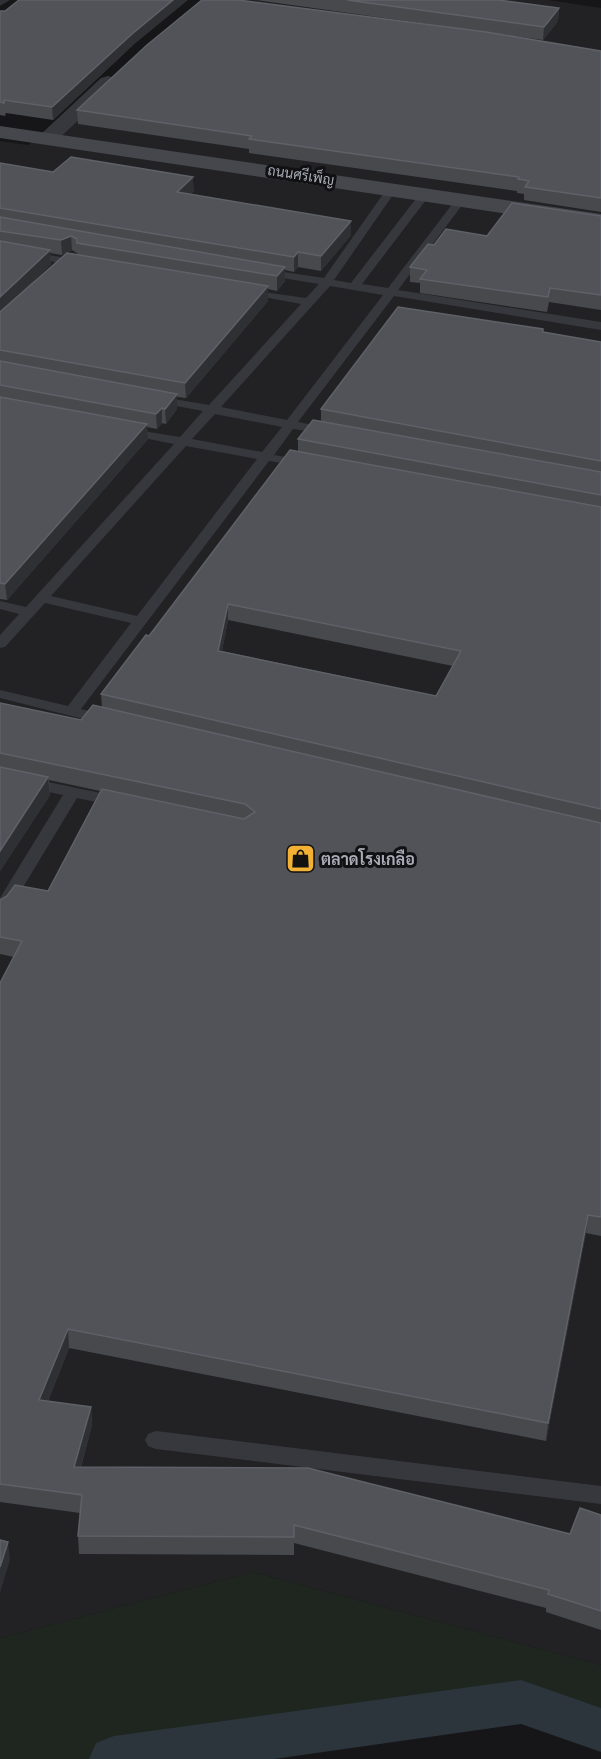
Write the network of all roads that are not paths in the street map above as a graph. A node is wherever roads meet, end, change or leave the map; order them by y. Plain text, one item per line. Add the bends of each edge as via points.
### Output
1 (123, 68) edge
2 (0, 132) edge
3 (47, 139) junction
4 (392, 189) junction
5 (425, 194) junction
6 (461, 200) junction
7 (601, 221) edge
8 (79, 248) edge
9 (0, 250) edge
10 (61, 265) junction
11 (88, 265) edge
12 (246, 269) edge
13 (326, 283) junction
14 (353, 288) junction
15 (239, 290) edge
16 (389, 294) junction
17 (309, 302) junction
18 (601, 326) edge
19 (135, 395) edge
20 (214, 409) junction
21 (290, 424) junction
22 (116, 429) edge
23 (347, 435) edge
24 (185, 442) junction
25 (264, 457) junction
26 (322, 468) edge
27 (41, 598) junction
28 (0, 605) edge
29 (29, 612) junction
30 (140, 621) junction
31 (0, 644) edge
32 (2, 699) edge
33 (71, 712) junction
34 (117, 722) edge
35 (0, 777) edge
36 (73, 792) junction
37 (130, 804) edge
38 (0, 912) edge
39 (156, 1440) dead end
40 (601, 1495) edge

1 - 3 street
2 - 3 main road, ถนนศรีเพ็ญ
3 - 4 main road, ถนนศรีเพ็ญ
4 - 5 main road, ถนนศรีเพ็ญ
4 - 13 lane
5 - 6 main road, ถนนศรีเพ็ญ
5 - 14 lane
6 - 7 main road, ถนนศรีเพ็ญ
6 - 16 lane
8 - 10 lane
9 - 10 lane
10 - 11 lane
12 - 13 lane
13 - 14 lane
13 - 17 lane
14 - 16 lane
15 - 17 lane
16 - 18 lane
16 - 21 lane via 381,314
17 - 20 lane
19 - 20 lane
20 - 21 lane
20 - 24 lane
21 - 23 lane
21 - 25 lane
22 - 24 lane
24 - 25 lane
24 - 27 lane
25 - 26 lane
25 - 30 lane
27 - 29 lane
27 - 30 lane
28 - 29 lane
29 - 31 lane
30 - 33 lane
32 - 33 lane
33 - 34 lane
35 - 36 lane
36 - 37 lane
36 - 38 lane
39 - 40 lane

